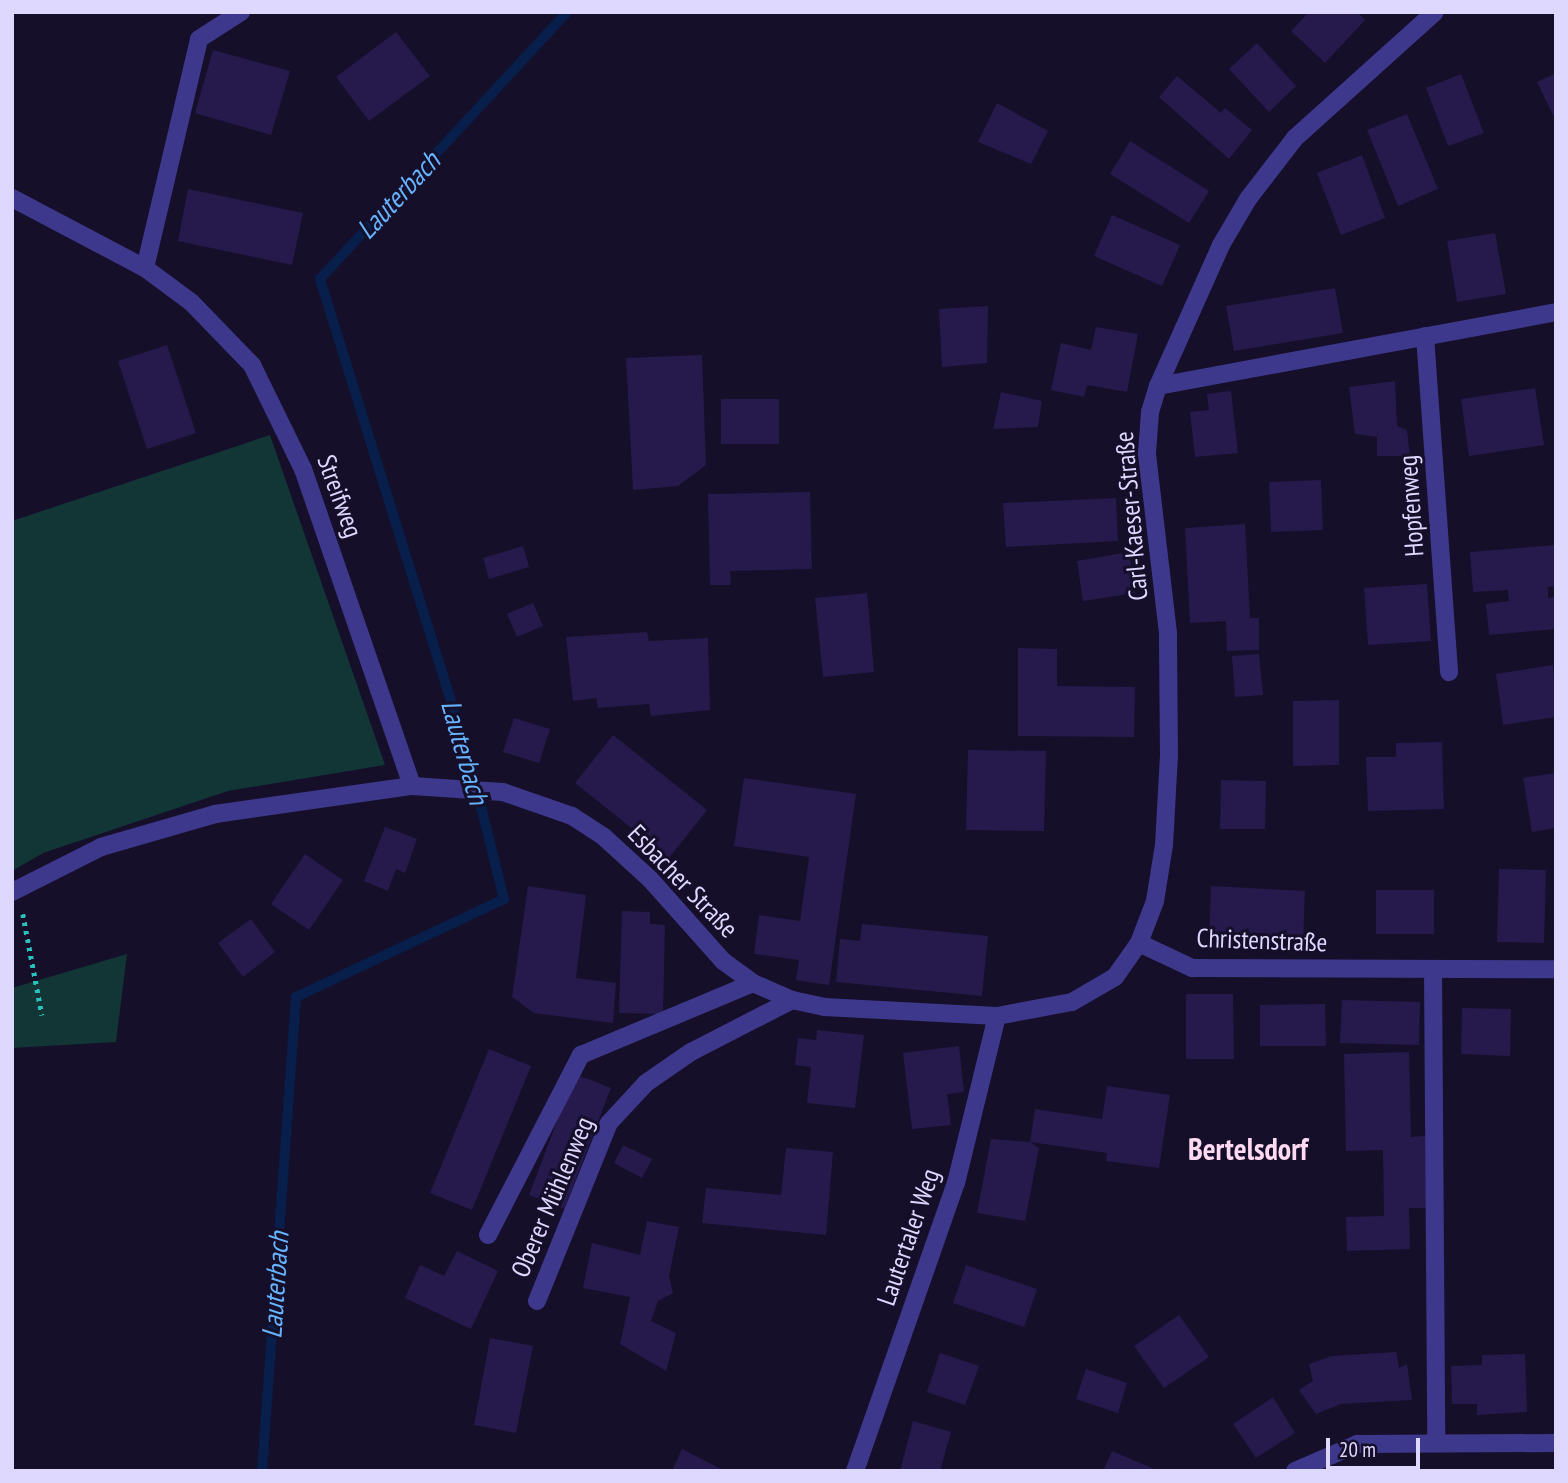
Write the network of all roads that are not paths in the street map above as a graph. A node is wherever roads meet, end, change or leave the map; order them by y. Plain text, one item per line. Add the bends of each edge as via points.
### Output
1 (241, 12) edge
2 (1435, 12) edge
3 (12, 198) edge
4 (145, 268) junction
5 (1556, 312) edge
6 (1424, 336) junction
7 (1158, 386) junction
8 (1449, 672) dead end
9 (412, 786) junction
10 (15, 891) edge
11 (1139, 943) junction
12 (1433, 969) junction
13 (1556, 969) edge
14 (753, 983) junction
15 (792, 1000) junction
16 (997, 1016) junction
17 (488, 1236) dead end
18 (537, 1301) dead end
19 (1436, 1443) junction
20 (1556, 1443) edge
21 (855, 1471) edge
22 (1295, 1471) edge

1 - 4 street via 199,39
2 - 7 street, Carl-Kaeser-Straße via 1295,138 1248,199 1221,245
3 - 4 street, Streifweg
4 - 9 street, Streifweg via 228,336 252,365 282,419
5 - 6 street
6 - 7 street
6 - 8 street, Hopfenweg
7 - 11 street, Carl-Kaeser-Straße via 1150,412 1147,453 1168,632 1169,756 1155,901
9 - 10 street, Esbacher Straße via 215,814 100,847
9 - 14 street, Esbacher Straße via 503,792 572,816 604,837 650,879 723,961
11 - 12 street, Christenstraße via 1192,968
11 - 16 street via 1115,977 1072,1002
12 - 13 street, Christenstraße
12 - 19 street
14 - 15 street, Esbacher Straße
14 - 17 street via 581,1055
15 - 16 street, Esbacher Straße via 824,1007
15 - 18 street, Oberer Mühlenweg via 691,1052 646,1083 609,1122
16 - 21 street, Lautertaler Weg via 956,1183
19 - 20 street
19 - 22 street via 1357,1444

